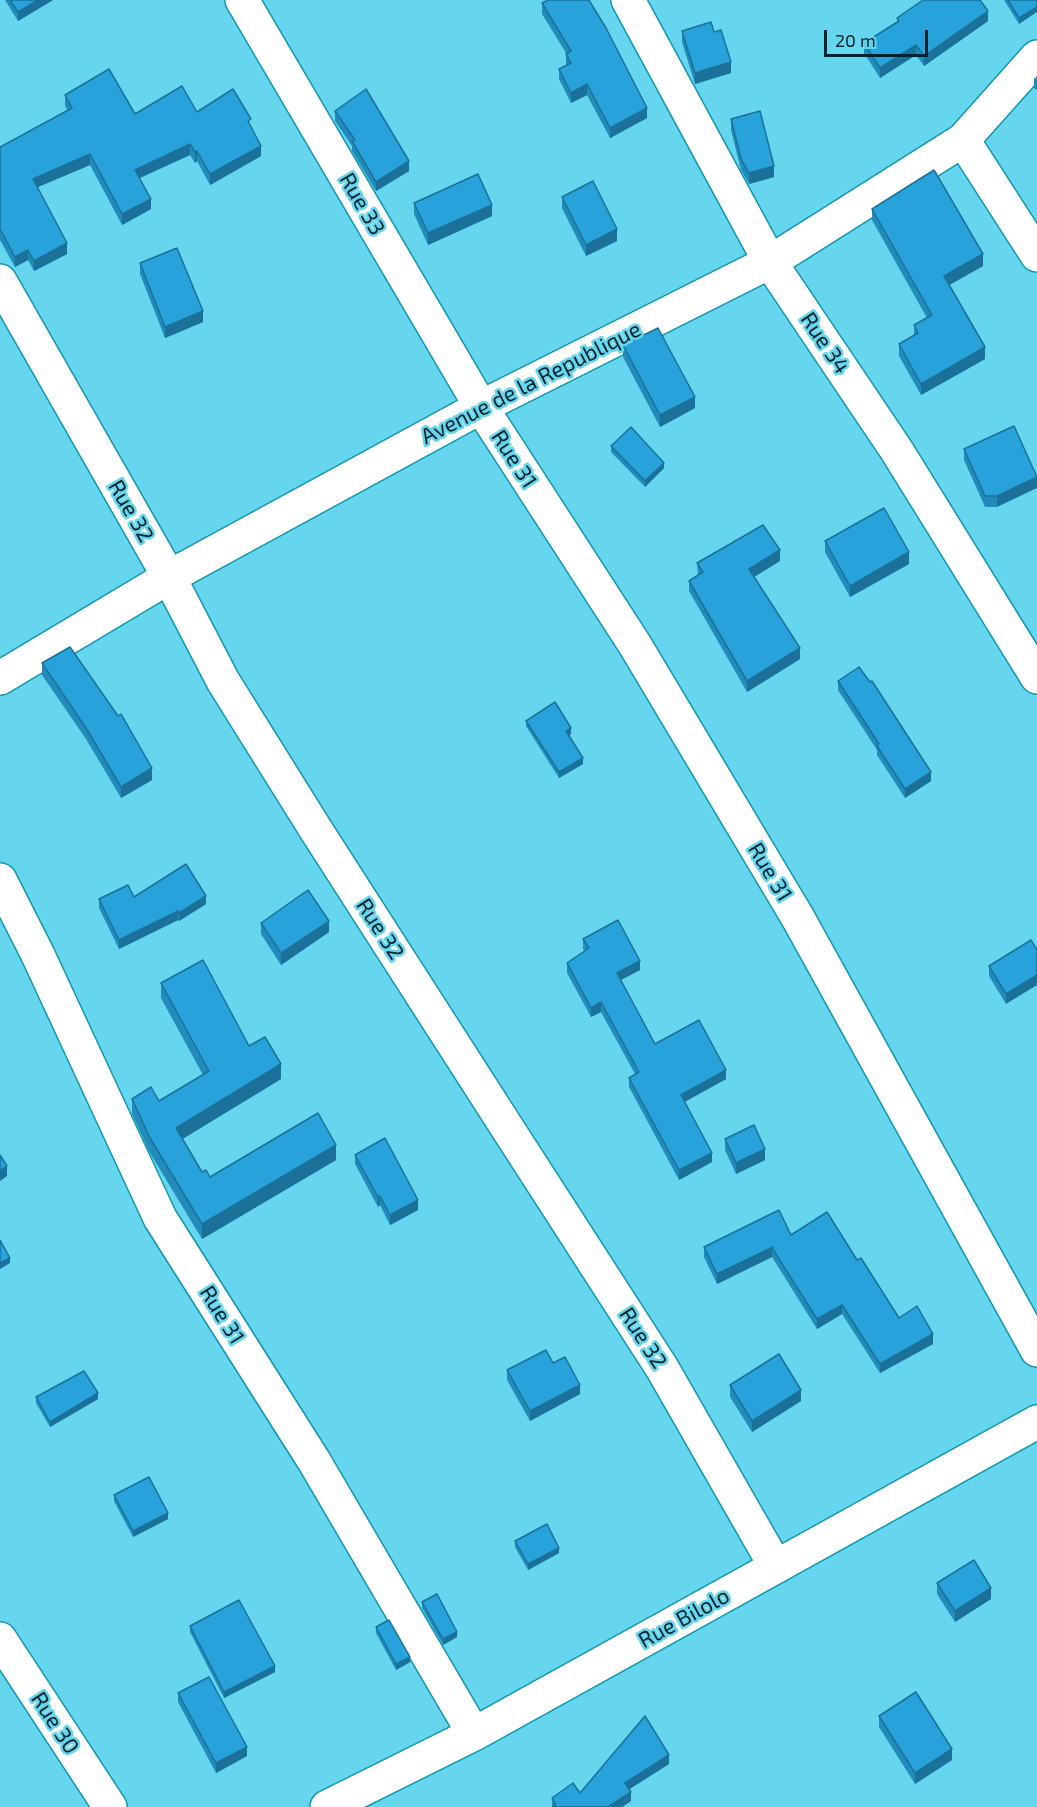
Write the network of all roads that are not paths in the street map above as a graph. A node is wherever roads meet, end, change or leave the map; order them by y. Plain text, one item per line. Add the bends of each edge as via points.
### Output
1 (242, 0) edge
2 (628, 0) edge
3 (1037, 57) edge
4 (963, 140) junction
5 (1037, 255) edge
6 (771, 262) junction
7 (0, 281) edge
8 (481, 407) junction
9 (169, 577) junction
10 (1037, 676) edge
11 (0, 678) edge
12 (0, 880) edge
13 (1037, 1350) edge
14 (1037, 1422) edge
15 (777, 1567) junction
16 (0, 1639) edge
17 (474, 1734) junction
18 (110, 1807) edge
19 (327, 1807) edge

1 - 8 street, Rue 33
2 - 6 street, Rue 34
3 - 4 street, Avenue de la Republique
4 - 5 street
4 - 6 street, Avenue de la Republique
6 - 8 street, Avenue de la Republique
6 - 10 street, Rue 34 via 897,451
7 - 9 street, Rue 32
8 - 9 street, Avenue de la Republique
8 - 13 street, Rue 31 via 635,645 798,918
9 - 11 street, Avenue de la Republique
9 - 15 street, Rue 32 via 224,681 662,1368
12 - 17 street, Rue 31 via 160,1218 314,1461
14 - 15 street, Rue Bilolo
15 - 17 street, Rue Bilolo
16 - 18 street, Rue 30
17 - 19 street, Rue Bilolo

